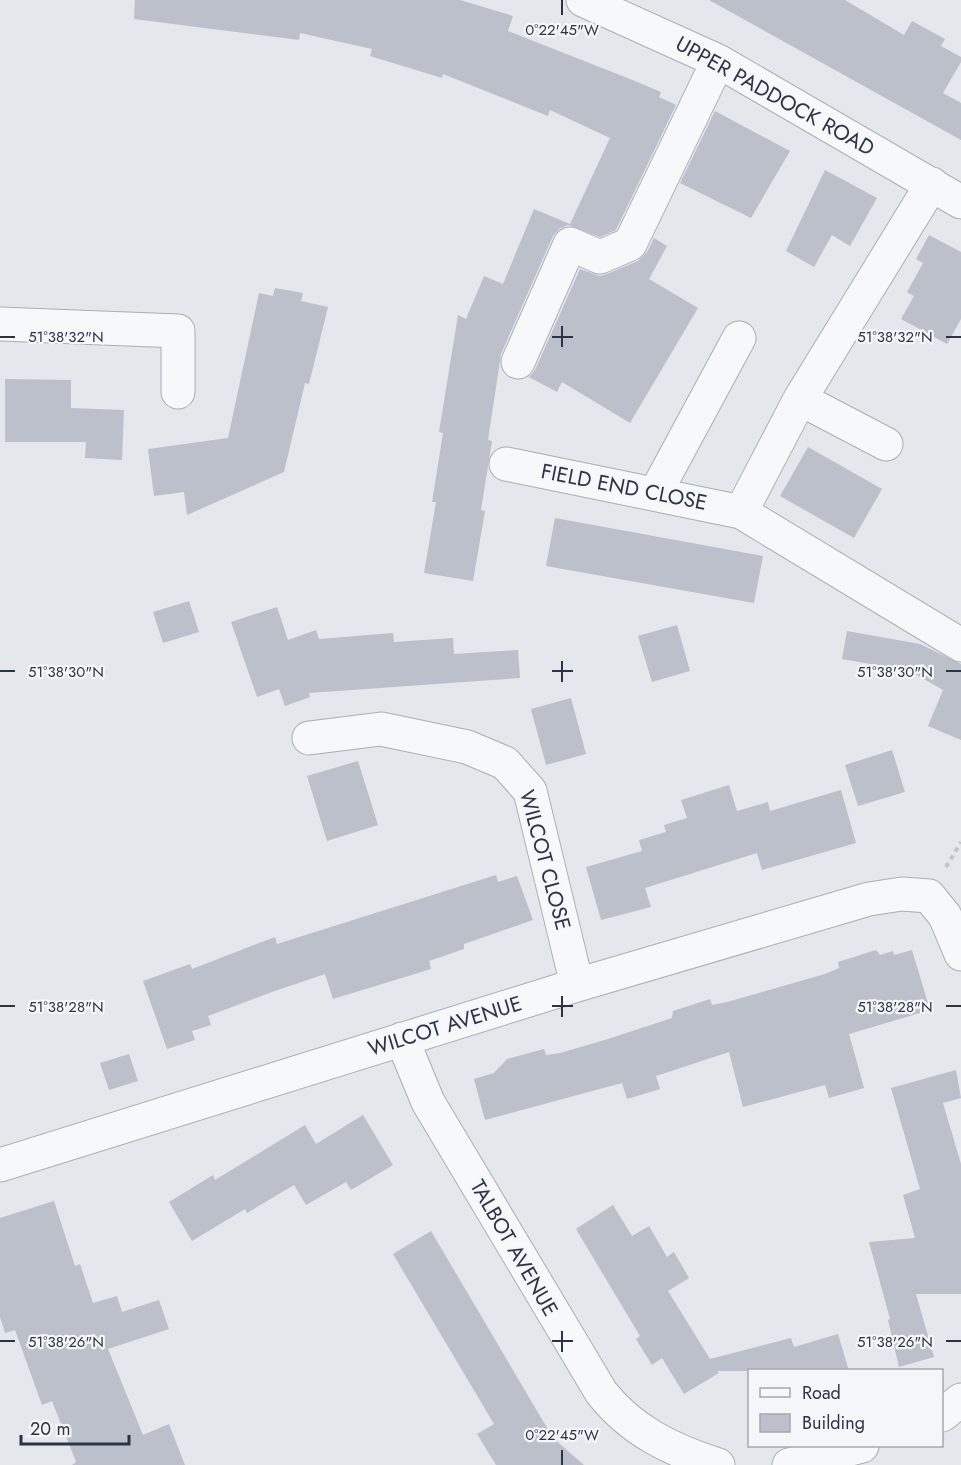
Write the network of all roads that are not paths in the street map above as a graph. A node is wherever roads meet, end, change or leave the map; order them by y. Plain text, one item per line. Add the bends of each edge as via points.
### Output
1 (583, 0) edge
2 (718, 61) junction
3 (932, 184) junction
4 (961, 202) edge
5 (0, 324) edge
6 (739, 338) dead end
7 (518, 362) dead end
8 (178, 392) dead end
9 (800, 399) junction
10 (886, 444) dead end
11 (506, 464) dead end
12 (656, 492) junction
13 (741, 512) junction
14 (961, 645) edge
15 (309, 738) dead end
16 (961, 954) edge
17 (577, 985) junction
18 (402, 1039) junction
19 (0, 1165) edge
20 (961, 1400) edge
21 (943, 1414) edge
22 (858, 1447) edge
23 (718, 1465) edge
24 (789, 1465) edge

1 - 2 street, UPPER PADDOCK ROAD
2 - 3 street, UPPER PADDOCK ROAD
2 - 7 street via 630,244 600,257 570,244
3 - 4 street, UPPER PADDOCK ROAD
3 - 9 street
5 - 8 street via 178,331
6 - 12 street
9 - 10 street
9 - 13 street
11 - 12 street, FIELD END CLOSE
12 - 13 street, FIELD END CLOSE
13 - 14 street, FIELD END CLOSE
15 - 17 street, WILCOT CLOSE via 381,729 466,747 505,763 518,774 530,791
16 - 17 street, WILCOT AVENUE via 945,916 929,896 902,894 869,899
17 - 18 street, WILCOT AVENUE
18 - 19 street, WILCOT AVENUE
18 - 23 street, TALBOT AVENUE via 428,1102 601,1392 636,1428 677,1451
20 - 21 street
22 - 24 street

